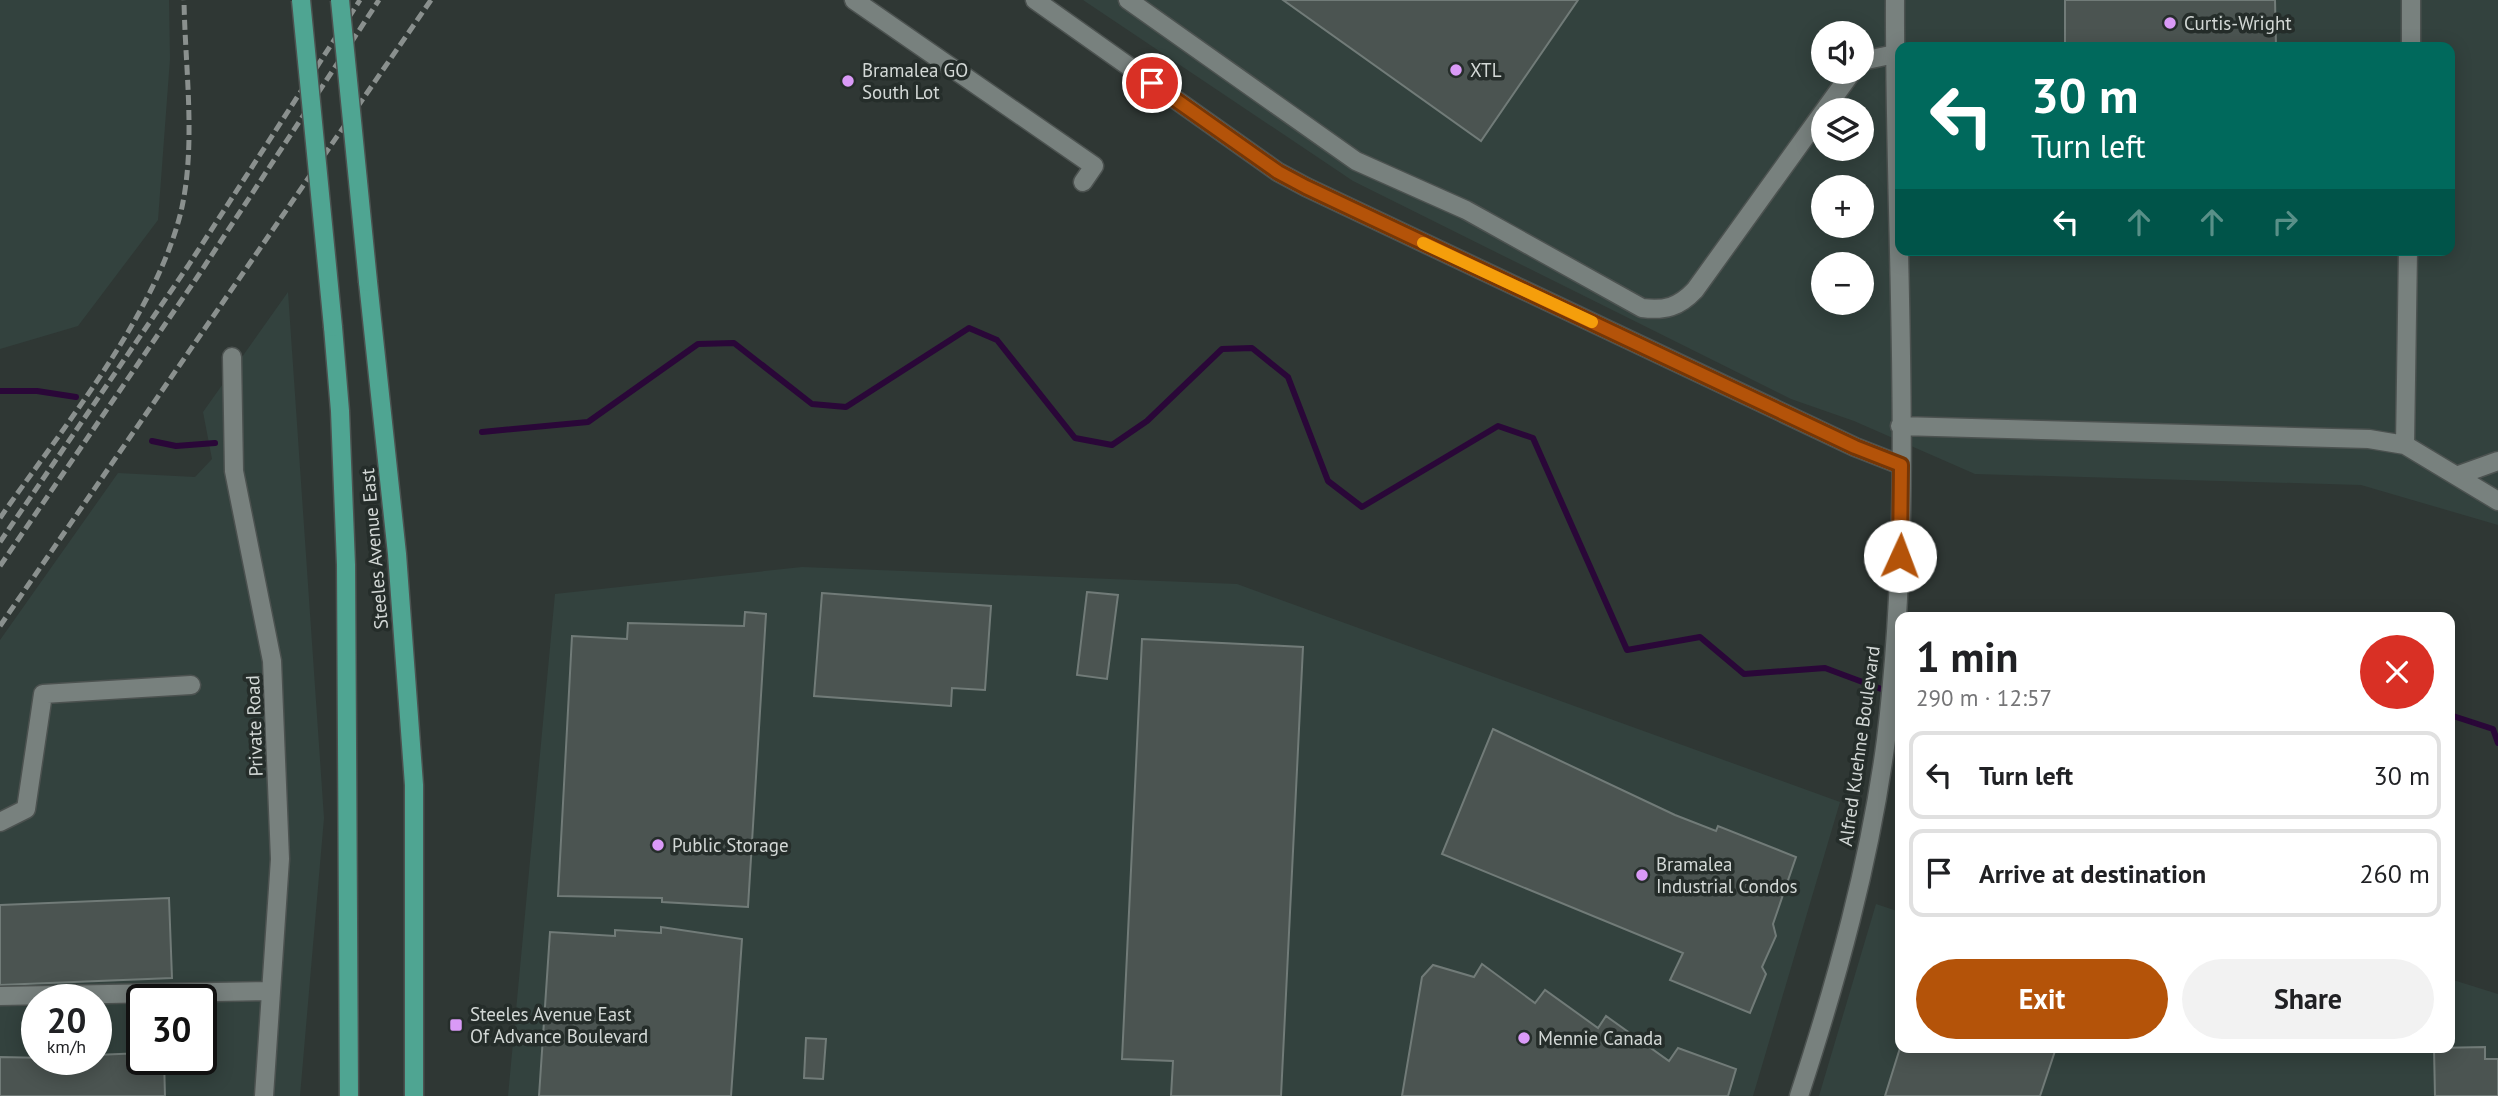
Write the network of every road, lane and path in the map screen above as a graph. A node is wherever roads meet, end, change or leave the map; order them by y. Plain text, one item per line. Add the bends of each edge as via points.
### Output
1 (301, 0) edge
2 (340, 0) edge
3 (855, 0) edge
4 (1035, 0) edge
5 (1128, 0) edge
6 (1895, 0) edge
7 (2411, 0) edge
8 (2410, 42) edge
9 (1895, 54) joint
10 (1874, 58) edge
11 (1843, 84) edge
12 (1083, 182) dead end
13 (1900, 256) edge
14 (2408, 256) edge
15 (232, 356) dead end
16 (1900, 426) junction
17 (2405, 445) junction
18 (2498, 461) edge
19 (1901, 465) junction
20 (2459, 475) junction
21 (2498, 500) edge
22 (1896, 612) edge
23 (1895, 646) edge
24 (191, 685) dead end
25 (0, 822) edge
26 (271, 991) junction
27 (0, 996) edge
28 (264, 1096) edge
29 (349, 1096) edge
30 (414, 1096) edge
31 (1799, 1096) edge

1 - 29 main road, Steeles Avenue East, bridge via 340,411 346,565
2 - 30 main road, Steeles Avenue East, bridge via 397,554 414,785
3 - 12 street via 1094,166
4 - 19 street via 1278,172
5 - 11 street via 1356,161 1466,210 1642,307 1657,310 1672,308 1695,290
6 - 9 street, Alfred Kuehne Boulevard
7 - 8 street
9 - 10 street
13 - 16 street, Alfred Kuehne Boulevard
14 - 17 street
15 - 26 street, Private Road via 234,471 272,661 280,859
16 - 17 street via 2369,439
16 - 19 street, Alfred Kuehne Boulevard
17 - 20 street
18 - 20 street
19 - 22 street, Alfred Kuehne Boulevard
20 - 21 street
23 - 31 street, Alfred Kuehne Boulevard via 1863,871 1827,1011
24 - 25 street via 43,694 26,809
26 - 27 street
26 - 28 street, Private Road

